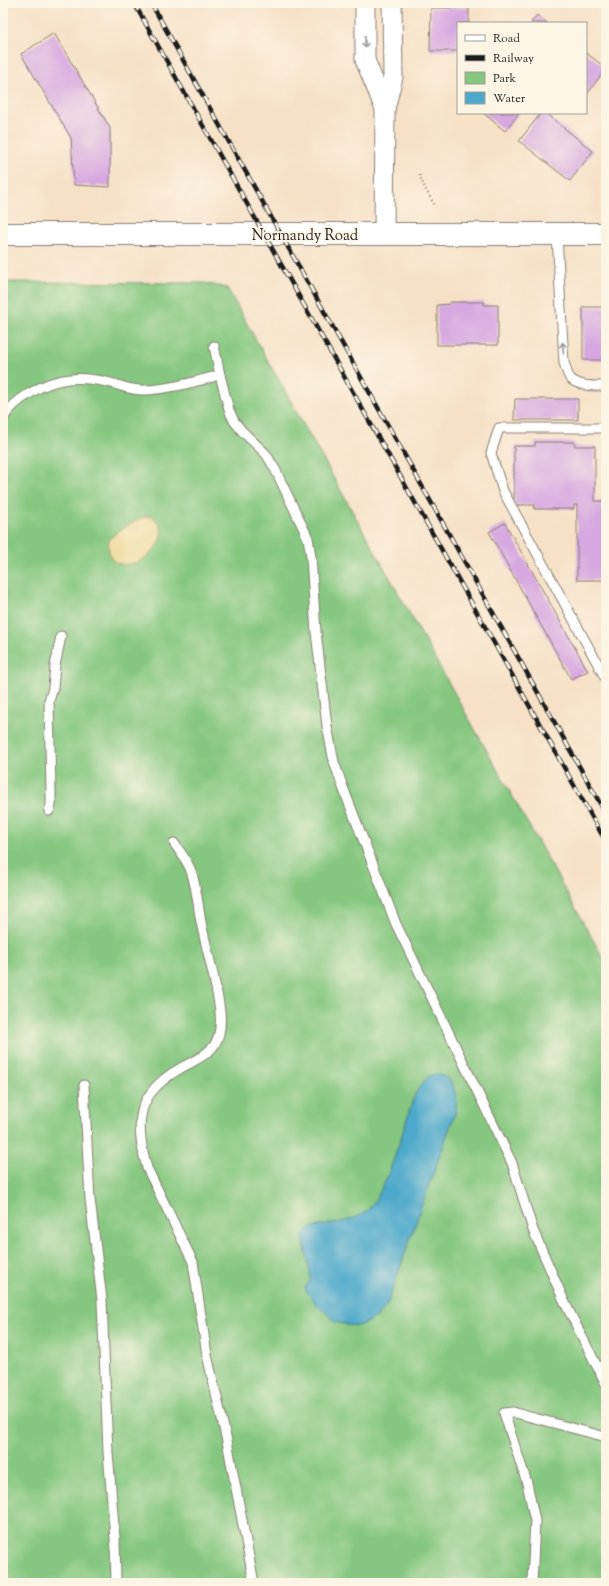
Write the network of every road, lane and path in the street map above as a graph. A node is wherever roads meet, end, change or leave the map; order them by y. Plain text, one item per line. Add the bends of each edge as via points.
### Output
1 (365, 3) edge
2 (392, 3) edge
3 (384, 109) junction
4 (419, 175) dead end
5 (434, 204) dead end
6 (3, 234) edge
7 (606, 234) edge
8 (384, 235) junction
9 (557, 235) junction
10 (214, 346) dead end
11 (220, 375) junction
12 (606, 386) edge
13 (3, 419) edge
14 (606, 428) edge
15 (61, 636) dead end
16 (606, 679) edge
17 (49, 811) dead end
18 (174, 843) dead end
19 (84, 1085) dead end
20 (606, 1384) edge
21 (606, 1437) edge
22 (116, 1583) edge
23 (254, 1583) edge
24 (532, 1583) edge

1 -> 3 street via 365,60
2 - 3 street via 393,77
3 - 8 street
4 - 5 path
6 - 8 street, Normandy Road
7 - 9 street, Normandy Road
8 - 9 street, Normandy Road
12 -> 9 lane via 576,382 569,377 564,363
10 - 11 lane
11 - 13 lane via 160,389 144,390 94,380 61,379 42,386 22,398 6,412
11 - 20 lane via 234,421 266,454 308,538 327,726 334,762 344,790 396,924 512,1163 534,1230
14 - 16 lane via 498,428 491,453 503,491
15 - 17 lane via 49,701
18 - 23 lane via 186,861 195,884 220,1011 220,1032 216,1042 204,1056 172,1073 146,1099 141,1111 140,1125 143,1153 147,1168 193,1262 207,1355 227,1440
19 - 22 lane via 90,1200 102,1300
21 - 24 lane via 513,1412 504,1413 527,1483 535,1521

